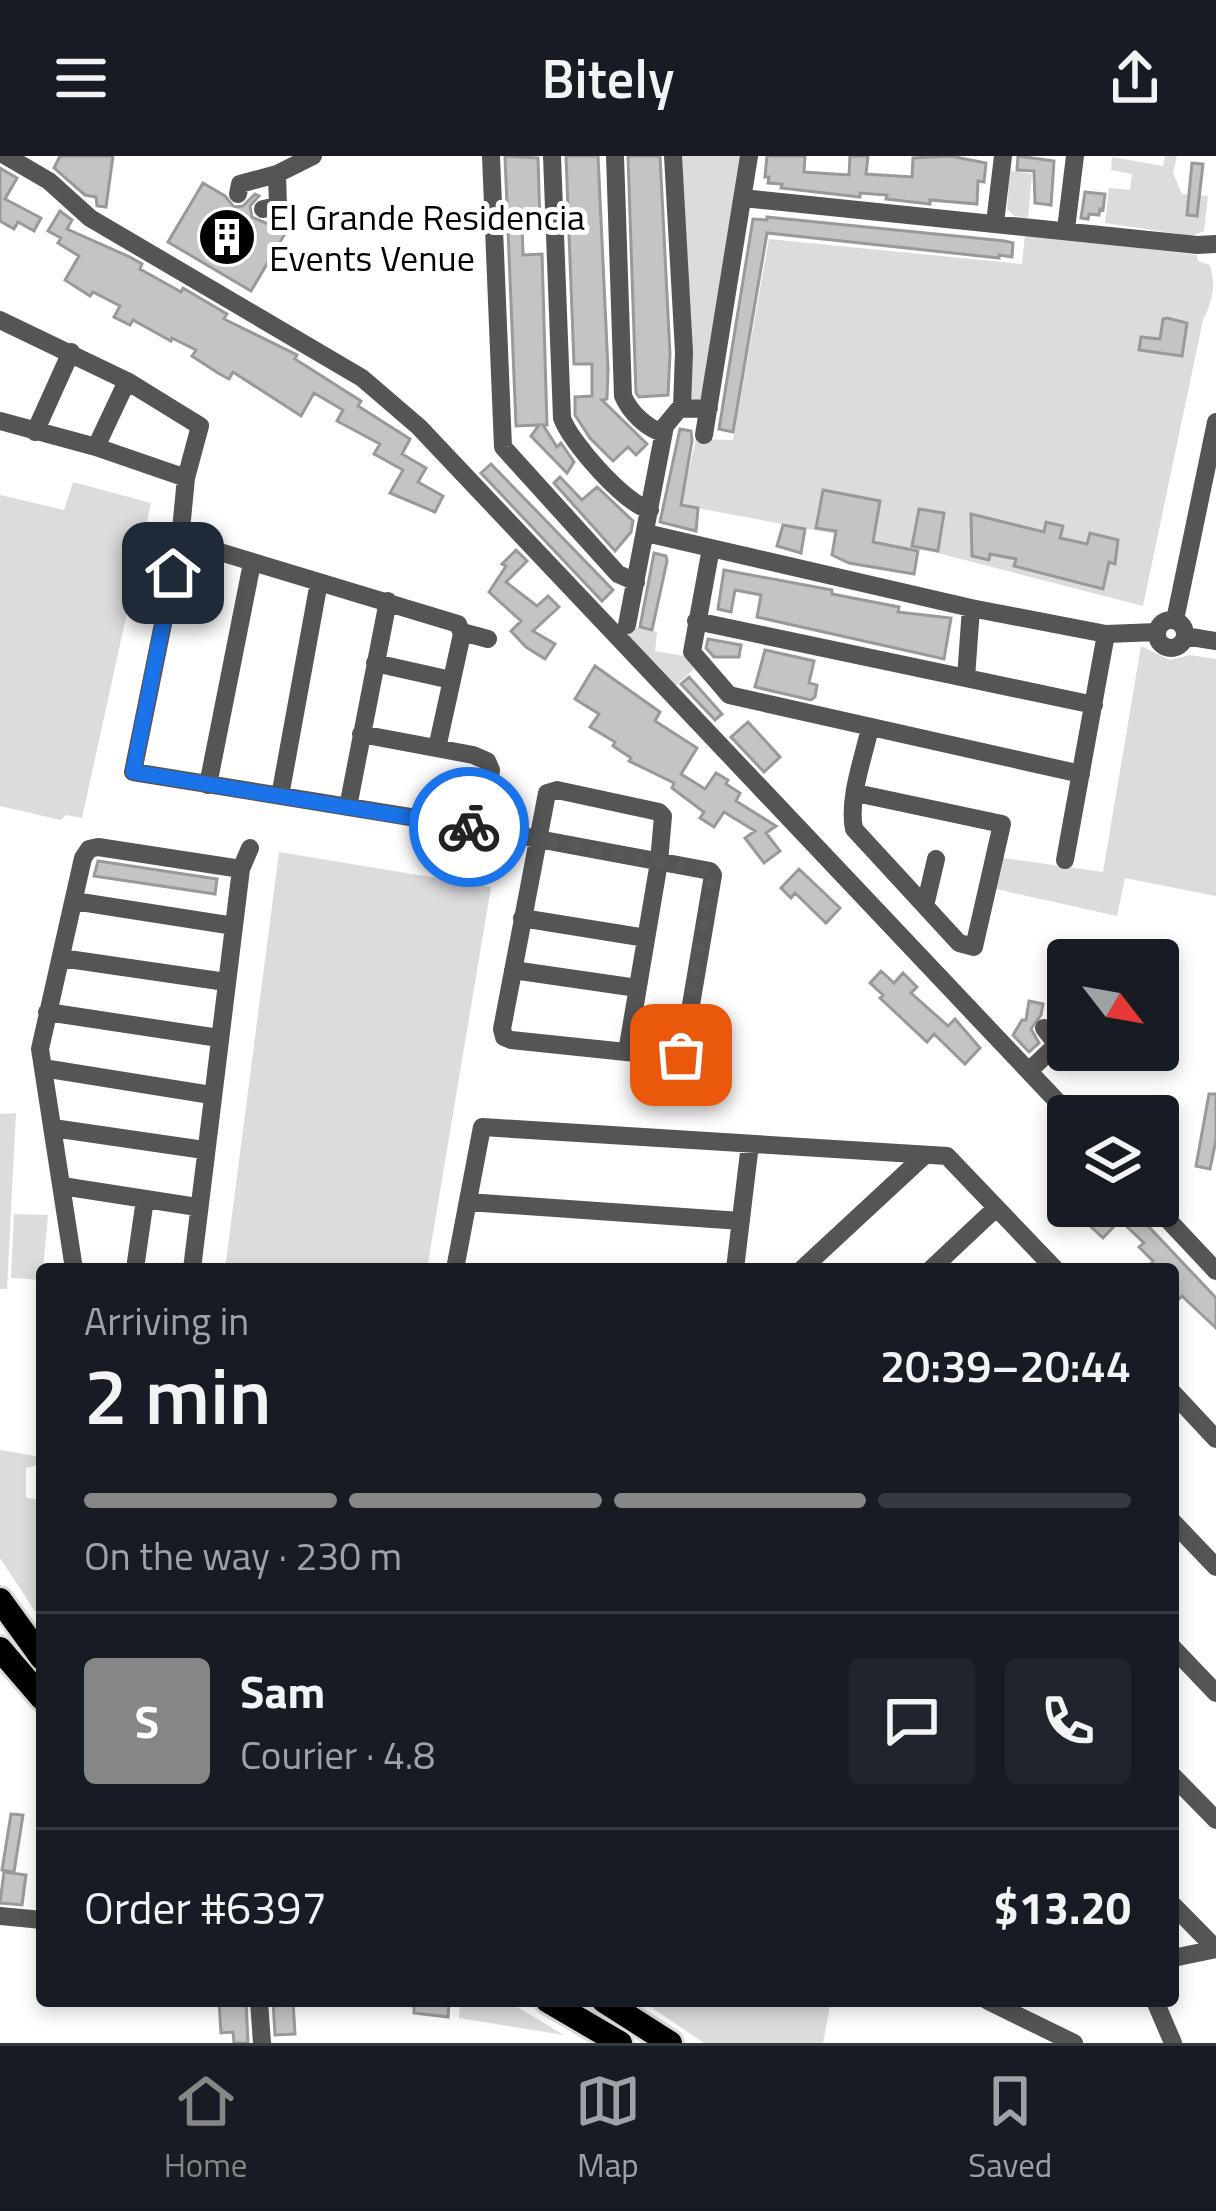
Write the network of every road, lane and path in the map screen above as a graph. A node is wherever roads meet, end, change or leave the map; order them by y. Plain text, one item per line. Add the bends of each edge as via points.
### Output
1 (5, 156) edge
2 (313, 156) edge
3 (491, 156) edge
4 (552, 156) edge
5 (615, 156) edge
6 (673, 156) edge
7 (748, 156) edge
8 (1003, 156) edge
9 (1075, 156) edge
10 (277, 174) junction
11 (238, 194) dead end
12 (743, 198) junction
13 (263, 209) dead end
14 (995, 223) junction
15 (1066, 229) junction
16 (1216, 244) edge
17 (0, 320) edge
18 (71, 352) junction
19 (127, 381) junction
20 (682, 408) junction
21 (710, 408) junction
22 (0, 421) edge
23 (1216, 422) edge
24 (35, 432) junction
25 (663, 433) junction
26 (704, 435) dead end
27 (96, 447) junction
28 (186, 478) junction
29 (650, 510) junction
30 (646, 533) junction
31 (180, 540) junction
32 (711, 548) junction
33 (252, 563) junction
34 (636, 582) junction
35 (319, 583) junction
36 (388, 601) junction
37 (971, 608) junction
38 (696, 621) junction
39 (627, 625) dead end
40 (1180, 628) junction
41 (462, 632) junction
42 (1106, 634) junction
43 (488, 639) dead end
44 (1216, 641) edge
45 (375, 663) junction
46 (966, 678) junction
47 (452, 680) junction
48 (1094, 705) junction
49 (870, 728) junction
50 (362, 734) junction
51 (437, 748) junction
52 (1081, 774) junction
53 (208, 785) junction
54 (856, 793) junction
55 (280, 796) junction
56 (348, 807) junction
57 (484, 829) junction
58 (537, 839) junction
59 (250, 848) dead end
60 (936, 859) dead end
61 (1065, 860) dead end
62 (659, 862) junction
63 (241, 869) junction
64 (74, 902) junction
65 (925, 906) junction
66 (522, 918) junction
67 (233, 926) junction
68 (646, 938) junction
69 (61, 958) junction
70 (513, 970) junction
71 (226, 982) junction
72 (638, 988) junction
73 (47, 1012) junction
74 (1044, 1028) dead end
75 (479, 1030) dead end
76 (502, 1034) junction
77 (219, 1038) junction
78 (627, 1052) junction
79 (43, 1068) junction
80 (1029, 1071) junction
81 (211, 1095) junction
82 (1051, 1095) edge
83 (52, 1128) junction
84 (750, 1144) junction
85 (204, 1150) junction
86 (925, 1154) junction
87 (62, 1186) junction
88 (146, 1199) junction
89 (468, 1202) junction
90 (197, 1207) junction
91 (996, 1208) junction
92 (741, 1222) junction
93 (1175, 1227) edge
94 (73, 1263) edge
95 (136, 1263) edge
96 (192, 1263) edge
97 (456, 1263) edge
98 (736, 1263) edge
99 (808, 1263) edge
100 (938, 1263) edge
101 (1048, 1263) edge
102 (1216, 1271) edge
103 (1179, 1407) edge
104 (1216, 1438) edge
105 (1179, 1528) edge
106 (1216, 1567) edge
107 (0, 1600) edge
108 (0, 1649) edge
109 (36, 1650) edge
110 (1179, 1654) edge
111 (36, 1690) edge
112 (1216, 1693) edge
113 (1179, 1782) edge
114 (1216, 1820) edge
115 (1179, 1911) edge
116 (0, 1916) edge
117 (36, 1919) edge
118 (1216, 1949) edge
119 (1179, 1957) edge
120 (260, 2007) edge
121 (558, 2007) edge
122 (613, 2007) edge
123 (1000, 2007) edge
124 (1158, 2007) edge
125 (262, 2043) edge
126 (620, 2043) edge
127 (670, 2043) edge
128 (1074, 2043) edge
129 (1173, 2043) edge

1 - 80 street via 90,218 362,378 419,427
2 - 10 street
3 - 34 street via 502,447 618,574
4 - 29 street via 562,418 632,502
5 - 25 street via 623,396
6 - 20 street
7 - 12 street
8 - 14 street
9 - 15 street
10 - 11 street via 239,184
10 - 13 street via 278,206
12 - 14 street
12 - 21 street
14 - 15 street
15 - 16 street
17 - 18 street
18 - 19 street
18 - 24 street
19 - 27 street
19 - 28 street via 200,426
20 - 21 street
20 - 25 street
21 - 26 street
22 - 24 street
23 - 40 street
24 - 27 street
25 - 29 street
27 - 28 street
28 - 31 street
29 - 30 street
30 - 32 street
30 - 34 street
31 - 33 street
31 - 53 street via 133,772
32 - 37 street
32 - 38 street
33 - 35 street
33 - 53 street
34 - 39 street
35 - 36 street
35 - 55 street
36 - 41 street
36 - 45 street
37 - 42 street
37 - 46 street
38 - 46 street
38 - 49 street via 693,655 729,695
40 - 42 street via 1164,621 1157,632
40 - 44 street
41 - 43 street
41 - 47 street
42 - 48 street
45 - 47 street
45 - 50 street
46 - 48 street
47 - 51 street
48 - 52 street
49 - 52 street
49 - 54 street
50 - 51 street
50 - 56 street
51 - 57 street via 489,763
52 - 61 street
53 - 55 street
54 - 65 street via 854,830
54 - 65 street via 1006,824 975,946 962,945
55 - 56 street
56 - 57 street
57 - 58 street
58 - 62 street
58 - 62 street via 544,799 557,790 658,812
58 - 66 street
59 - 63 street
60 - 65 street
62 - 68 street
62 - 78 street via 713,875 680,1064
63 - 64 street via 92,848
63 - 67 street
64 - 67 street
64 - 69 street
66 - 68 street
66 - 70 street
67 - 71 street
68 - 72 street
69 - 71 street
69 - 73 street
70 - 72 street
70 - 76 street
71 - 77 street
72 - 78 street
73 - 77 street
73 - 79 street
74 - 80 street via 1053,1048
75 - 76 street
76 - 78 street
77 - 81 street
79 - 81 street
79 - 83 street
80 - 82 street
81 - 85 street
83 - 85 street
83 - 87 street
84 - 86 street
84 - 89 street via 482,1127
84 - 92 street
85 - 90 street
86 - 91 street via 947,1156
86 - 99 street
87 - 88 street
87 - 94 street
88 - 90 street
88 - 95 street
89 - 92 street
89 - 97 street
90 - 96 street
91 - 100 street
91 - 101 street
92 - 98 street
93 - 102 street
103 - 104 street
105 - 106 street
107 - 109 main road
108 - 111 main road
110 - 112 street
113 - 114 street
115 - 118 street
116 - 117 street
118 - 119 street
120 - 125 street
121 - 126 main road
122 - 127 main road
123 - 128 street
124 - 129 street

